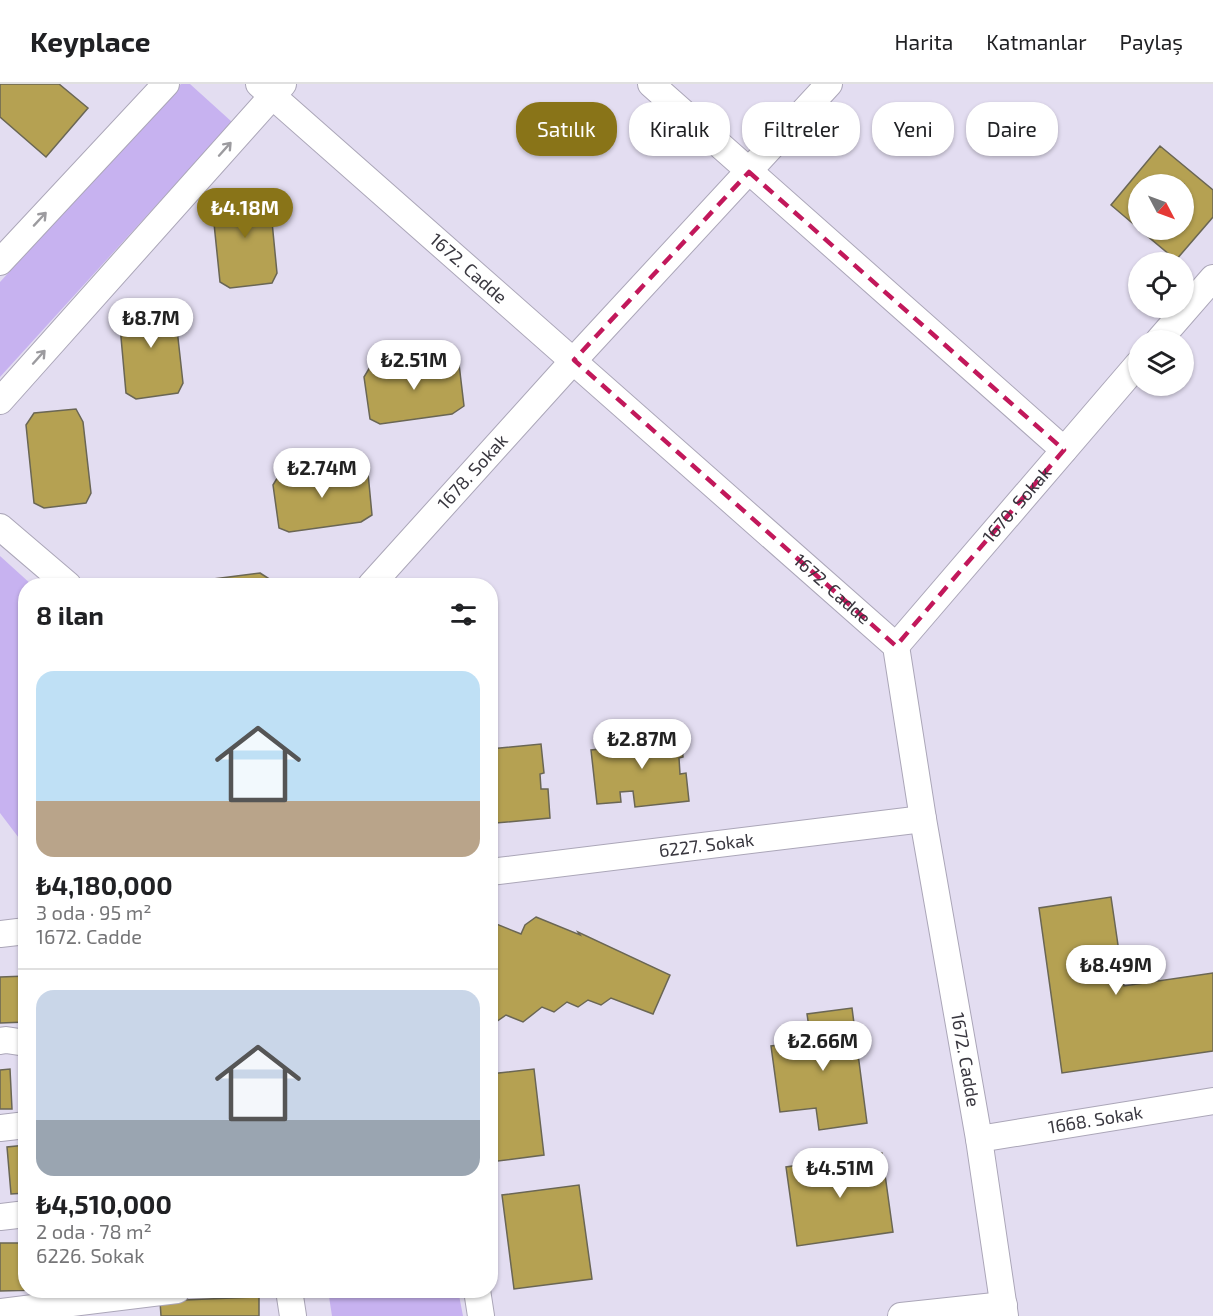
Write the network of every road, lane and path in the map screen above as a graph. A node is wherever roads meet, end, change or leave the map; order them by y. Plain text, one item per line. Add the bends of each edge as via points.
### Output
1 (166, 84) edge
2 (651, 84) edge
3 (829, 84) edge
4 (271, 88) edge
5 (749, 172) junction
6 (0, 262) edge
7 (1213, 278) edge
8 (1168, 330) edge
9 (574, 360) junction
10 (1128, 376) edge
11 (0, 401) edge
12 (1064, 450) junction
13 (0, 526) edge
14 (60, 578) edge
15 (377, 578) edge
16 (896, 646) junction
17 (923, 819) junction
18 (498, 871) edge
19 (18, 932) edge
20 (0, 934) edge
21 (0, 1041) edge
22 (18, 1042) edge
23 (1213, 1101) edge
24 (18, 1126) edge
25 (0, 1128) edge
26 (979, 1139) junction
27 (18, 1215) edge
28 (0, 1217) edge
29 (113, 1298) edge
30 (290, 1298) edge
31 (478, 1298) edge
32 (1005, 1310) edge
33 (0, 1312) edge
34 (293, 1316) edge
35 (481, 1316) edge
36 (901, 1316) edge

6 -> 1 street
2 - 5 street
3 - 5 street, 1678. Sokak
4 - 9 street, 1672. Cadde
11 -> 4 street
5 - 9 street, 1678. Sokak
5 - 12 street
7 - 8 street
9 - 15 street, 1678. Sokak
9 - 16 street, 1672. Cadde
10 - 12 street, 1670. Sokak
12 - 16 street, 1670. Sokak
13 - 14 street
16 - 17 street, 1672. Cadde
17 - 18 street, 6227. Sokak
17 - 26 street, 1672. Cadde
19 - 20 street
21 - 22 street
23 - 26 street, 1668. Sokak
24 - 25 street
26 - 32 street, 1672. Cadde
27 - 28 street
29 - 33 street
30 - 34 street
31 - 35 street
32 - 36 street

